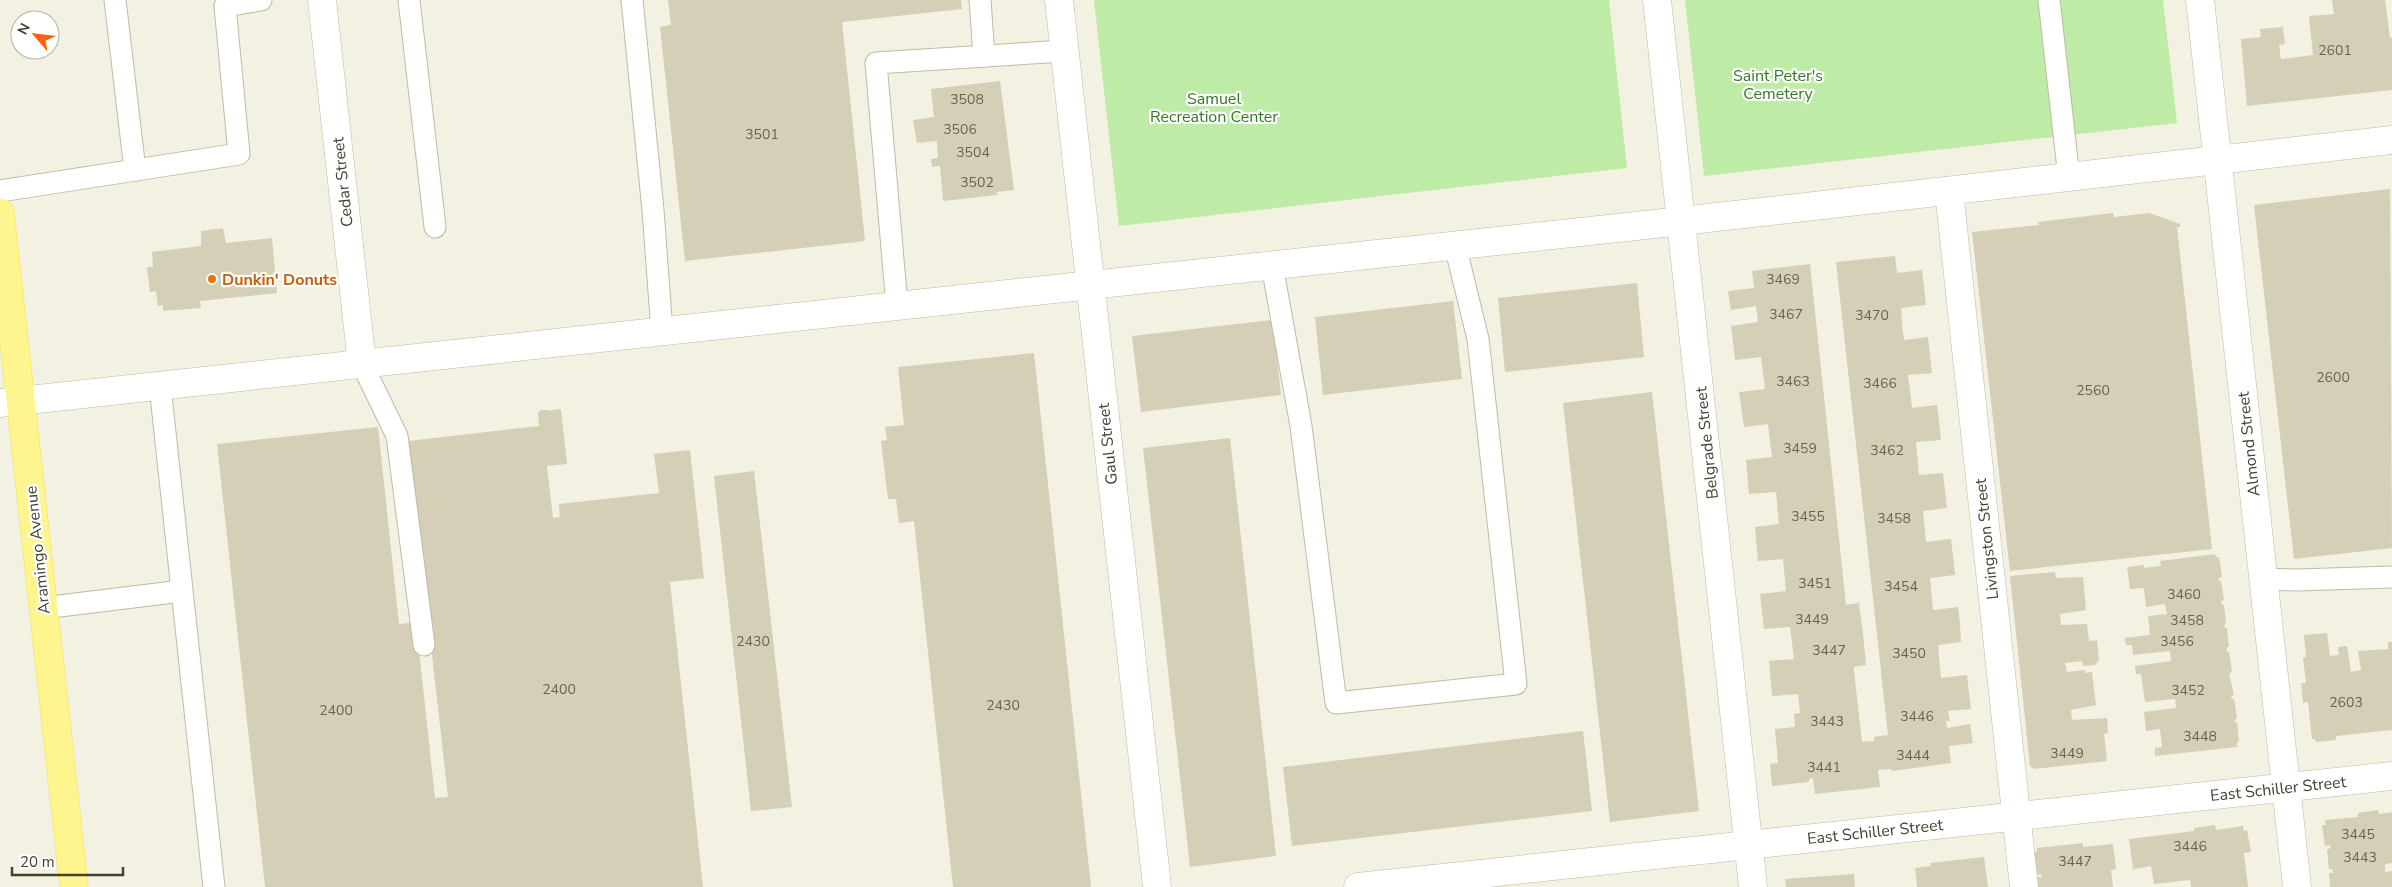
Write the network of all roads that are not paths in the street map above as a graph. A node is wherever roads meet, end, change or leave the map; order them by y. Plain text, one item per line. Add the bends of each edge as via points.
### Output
1 (115, 0) edge
2 (262, 0) edge
3 (322, 0) edge
4 (409, 0) edge
5 (632, 0) edge
6 (980, 0) edge
7 (1059, 0) edge
8 (1657, 0) edge
9 (2048, 0) edge
10 (2200, 0) edge
11 (224, 3) edge
12 (1064, 50) junction
13 (984, 56) junction
14 (2392, 140) edge
15 (2217, 160) junction
16 (135, 170) junction
17 (2069, 178) junction
18 (0, 191) edge
19 (1949, 191) junction
20 (0, 214) edge
21 (1682, 221) junction
22 (435, 227) dead end
23 (1454, 245) junction
24 (1272, 265) junction
25 (1089, 285) junction
26 (897, 306) junction
27 (662, 332) junction
28 (362, 364) junction
29 (160, 386) junction
30 (10, 402) edge
31 (2392, 577) edge
32 (2263, 579) junction
33 (182, 591) junction
34 (43, 608) junction
35 (424, 645) dead end
36 (2392, 776) edge
37 (2286, 787) junction
38 (2016, 817) junction
39 (1749, 844) junction
40 (1452, 882) edge
41 (74, 887) edge
42 (214, 887) edge
43 (1157, 887) edge
44 (1358, 887) edge
45 (1753, 887) edge
46 (2024, 887) edge
47 (2297, 887) edge

1 - 16 lane
2 - 11 lane
3 - 28 street, Cedar Street
4 - 22 lane
5 - 27 lane
6 - 13 lane
7 - 12 street, Gaul Street
8 - 21 street, Belgrade Street
9 - 17 lane
10 - 15 street, Almond Street
11 - 16 lane via 239,154
12 - 13 lane
12 - 25 street, Gaul Street
13 - 26 lane via 876,63
14 - 15 street
15 - 17 street
15 - 32 street, Almond Street
16 - 18 lane
17 - 19 street
19 - 21 street
19 - 38 street, Livingston Street
20 - 30 main road, Aramingo Avenue
21 - 23 street
21 - 39 street, Belgrade Street
23 - 24 street
23 - 24 lane via 1478,339 1516,684 1336,704 1301,426
24 - 25 street
25 - 26 street
25 - 43 street, Gaul Street
26 - 27 street
27 - 28 street
28 - 29 street
28 - 35 lane via 397,436
29 - 30 street
29 - 33 lane
30 - 34 main road, Aramingo Avenue
31 - 32 lane
32 - 37 street, Almond Street
33 - 34 lane
33 - 42 lane
34 - 41 main road, Aramingo Avenue
36 - 37 street, East Schiller Street
37 - 38 street, East Schiller Street
37 - 47 street, Almond Street
38 - 39 street, East Schiller Street
38 - 46 street, Livingston Street
39 - 40 street, East Schiller Street
39 - 45 street, Belgrade Street
40 - 44 street, East Schiller Street

